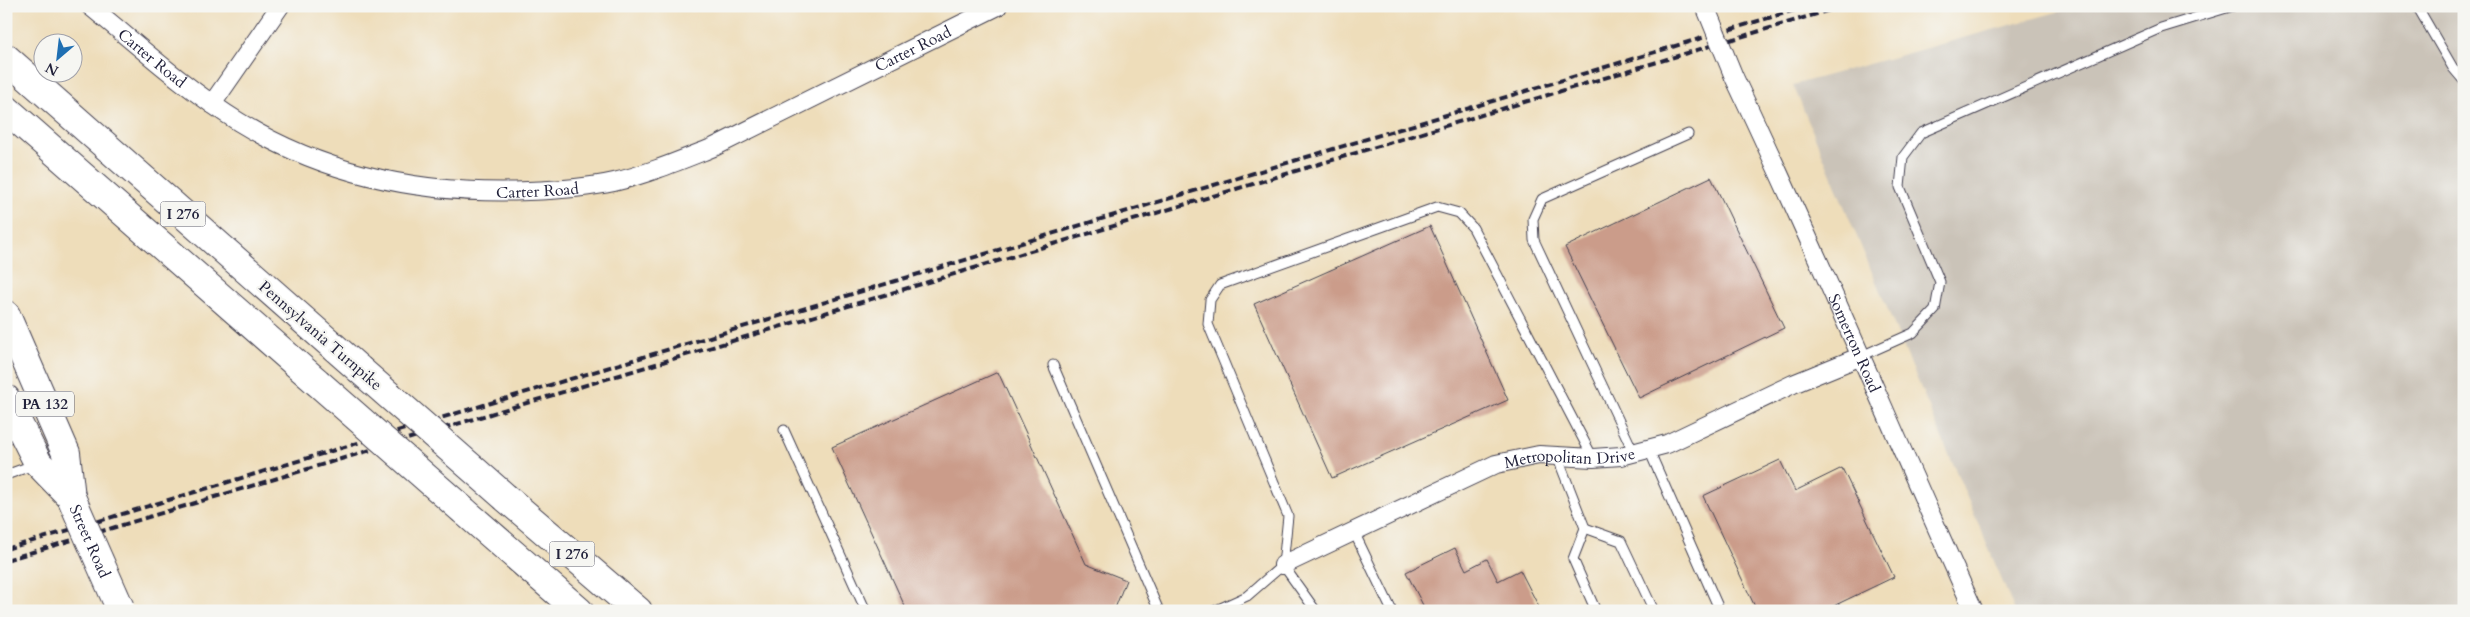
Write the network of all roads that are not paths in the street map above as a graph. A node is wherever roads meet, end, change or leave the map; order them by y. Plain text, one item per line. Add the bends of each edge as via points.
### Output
1 (90, 6) edge
2 (280, 6) edge
3 (998, 6) edge
4 (1705, 6) edge
5 (2232, 6) edge
6 (2417, 6) edge
7 (6, 58) edge
8 (2464, 81) edge
9 (212, 104) junction
10 (6, 109) edge
11 (1688, 134) dead end
12 (6, 315) edge
13 (1860, 357) junction
14 (1053, 365) dead end
15 (6, 399) edge
16 (784, 430) dead end
17 (1642, 451) junction
18 (1556, 456) junction
19 (1593, 458) junction
20 (38, 463) junction
21 (6, 475) edge
22 (71, 497) junction
23 (1585, 528) junction
24 (1354, 532) junction
25 (1283, 565) junction
26 (121, 610) edge
27 (579, 611) edge
28 (638, 611) edge
29 (866, 611) edge
30 (1159, 611) edge
31 (1214, 611) edge
32 (1316, 611) edge
33 (1392, 611) edge
34 (1596, 611) edge
35 (1654, 611) edge
36 (1720, 611) edge
37 (1974, 611) edge

1 - 9 street, Carter Road
2 - 9 street
3 - 9 street, Carter Road via 714,147 639,175 581,188 455,191 369,178 312,159 274,141
4 - 13 street, Somerton Road, bridge
5 - 13 lane via 2161,28 1921,133 1903,157 1900,187 1940,282 1935,310 1913,333
6 - 8 lane
7 - 28 main road, Pennsylvania Turnpike / I 276, bridge
10 - 27 main road, I 276, bridge
11 - 17 lane via 1542,198 1533,219 1534,240
12 - 22 main road, Street Road / PA 132 via 66,453
13 - 17 street, Metropolitan Drive via 1793,384 1667,444
13 - 37 street, Somerton Road
14 - 30 lane
15 - 20 main road, Street Road / PA 132
16 - 29 lane
17 - 19 street, Metropolitan Drive
17 - 36 lane
18 - 19 street, Metropolitan Drive
18 - 23 lane
18 - 24 street, Metropolitan Drive via 1539,455 1496,464
19 - 25 lane via 1473,228 1459,213 1437,207 1220,285 1210,300 1208,324 1288,516
20 - 21 lane
20 - 22 main road, Street Road / PA 132
22 - 26 main road, Street Road / PA 132, bridge
23 - 34 lane via 1573,559
23 - 35 lane via 1621,541
24 - 25 street, Metropolitan Drive
24 - 33 lane
25 - 31 lane via 1247,596
25 - 32 lane

